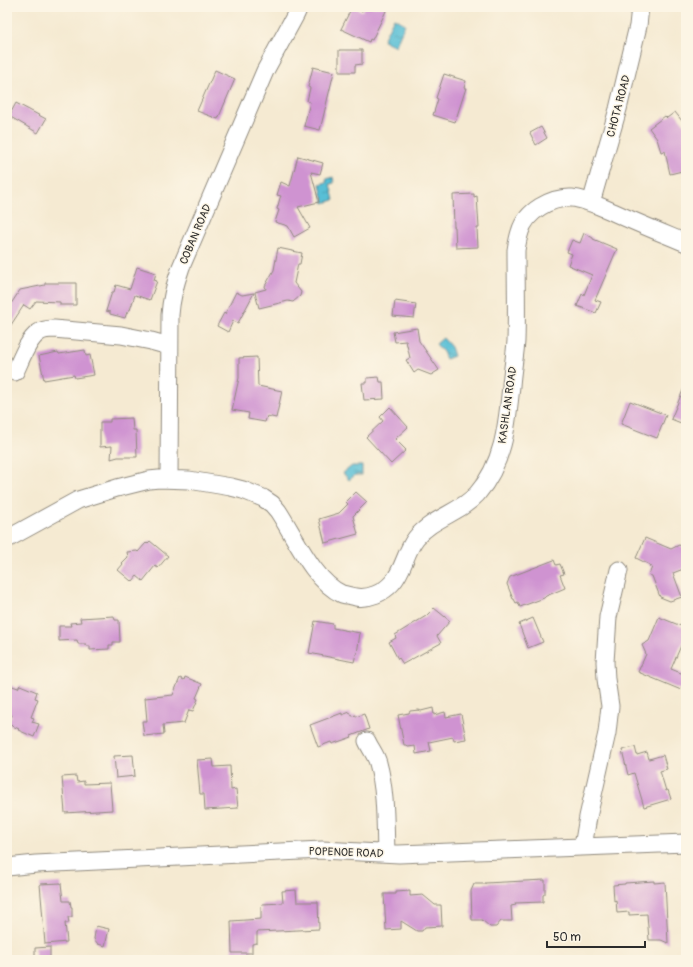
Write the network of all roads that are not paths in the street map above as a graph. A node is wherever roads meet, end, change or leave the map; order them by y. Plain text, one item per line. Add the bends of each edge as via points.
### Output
1 (299, 7) edge
2 (640, 7) edge
3 (591, 203) junction
4 (686, 243) edge
5 (170, 346) junction
6 (15, 372) dead end
7 (169, 478) junction
8 (7, 539) edge
9 (619, 570) dead end
10 (367, 741) dead end
11 (686, 842) edge
12 (583, 847) junction
13 (386, 853) junction
14 (7, 867) edge

1 - 5 street, COBAN ROAD via 265,71 174,285 170,315
2 - 3 street, CHOTA ROAD via 638,26 618,109
3 - 4 street, KASHLAN ROAD
3 - 7 street, KASHLAN ROAD via 574,198 548,202 531,214 524,223 516,250 516,342 500,455 476,495 422,531 415,539 399,573 385,590 361,597 342,594 324,582 309,563 278,511 263,498 231,487
5 - 6 street via 121,335 45,330 30,341
5 - 7 street, COBAN ROAD
7 - 8 street, KASHLAN ROAD via 149,480 78,500
9 - 12 street via 608,617 605,662 610,706 607,733
10 - 13 street via 378,762 382,783
11 - 12 street, POPENOE ROAD
12 - 13 street, POPENOE ROAD
13 - 14 street, POPENOE ROAD via 322,850

